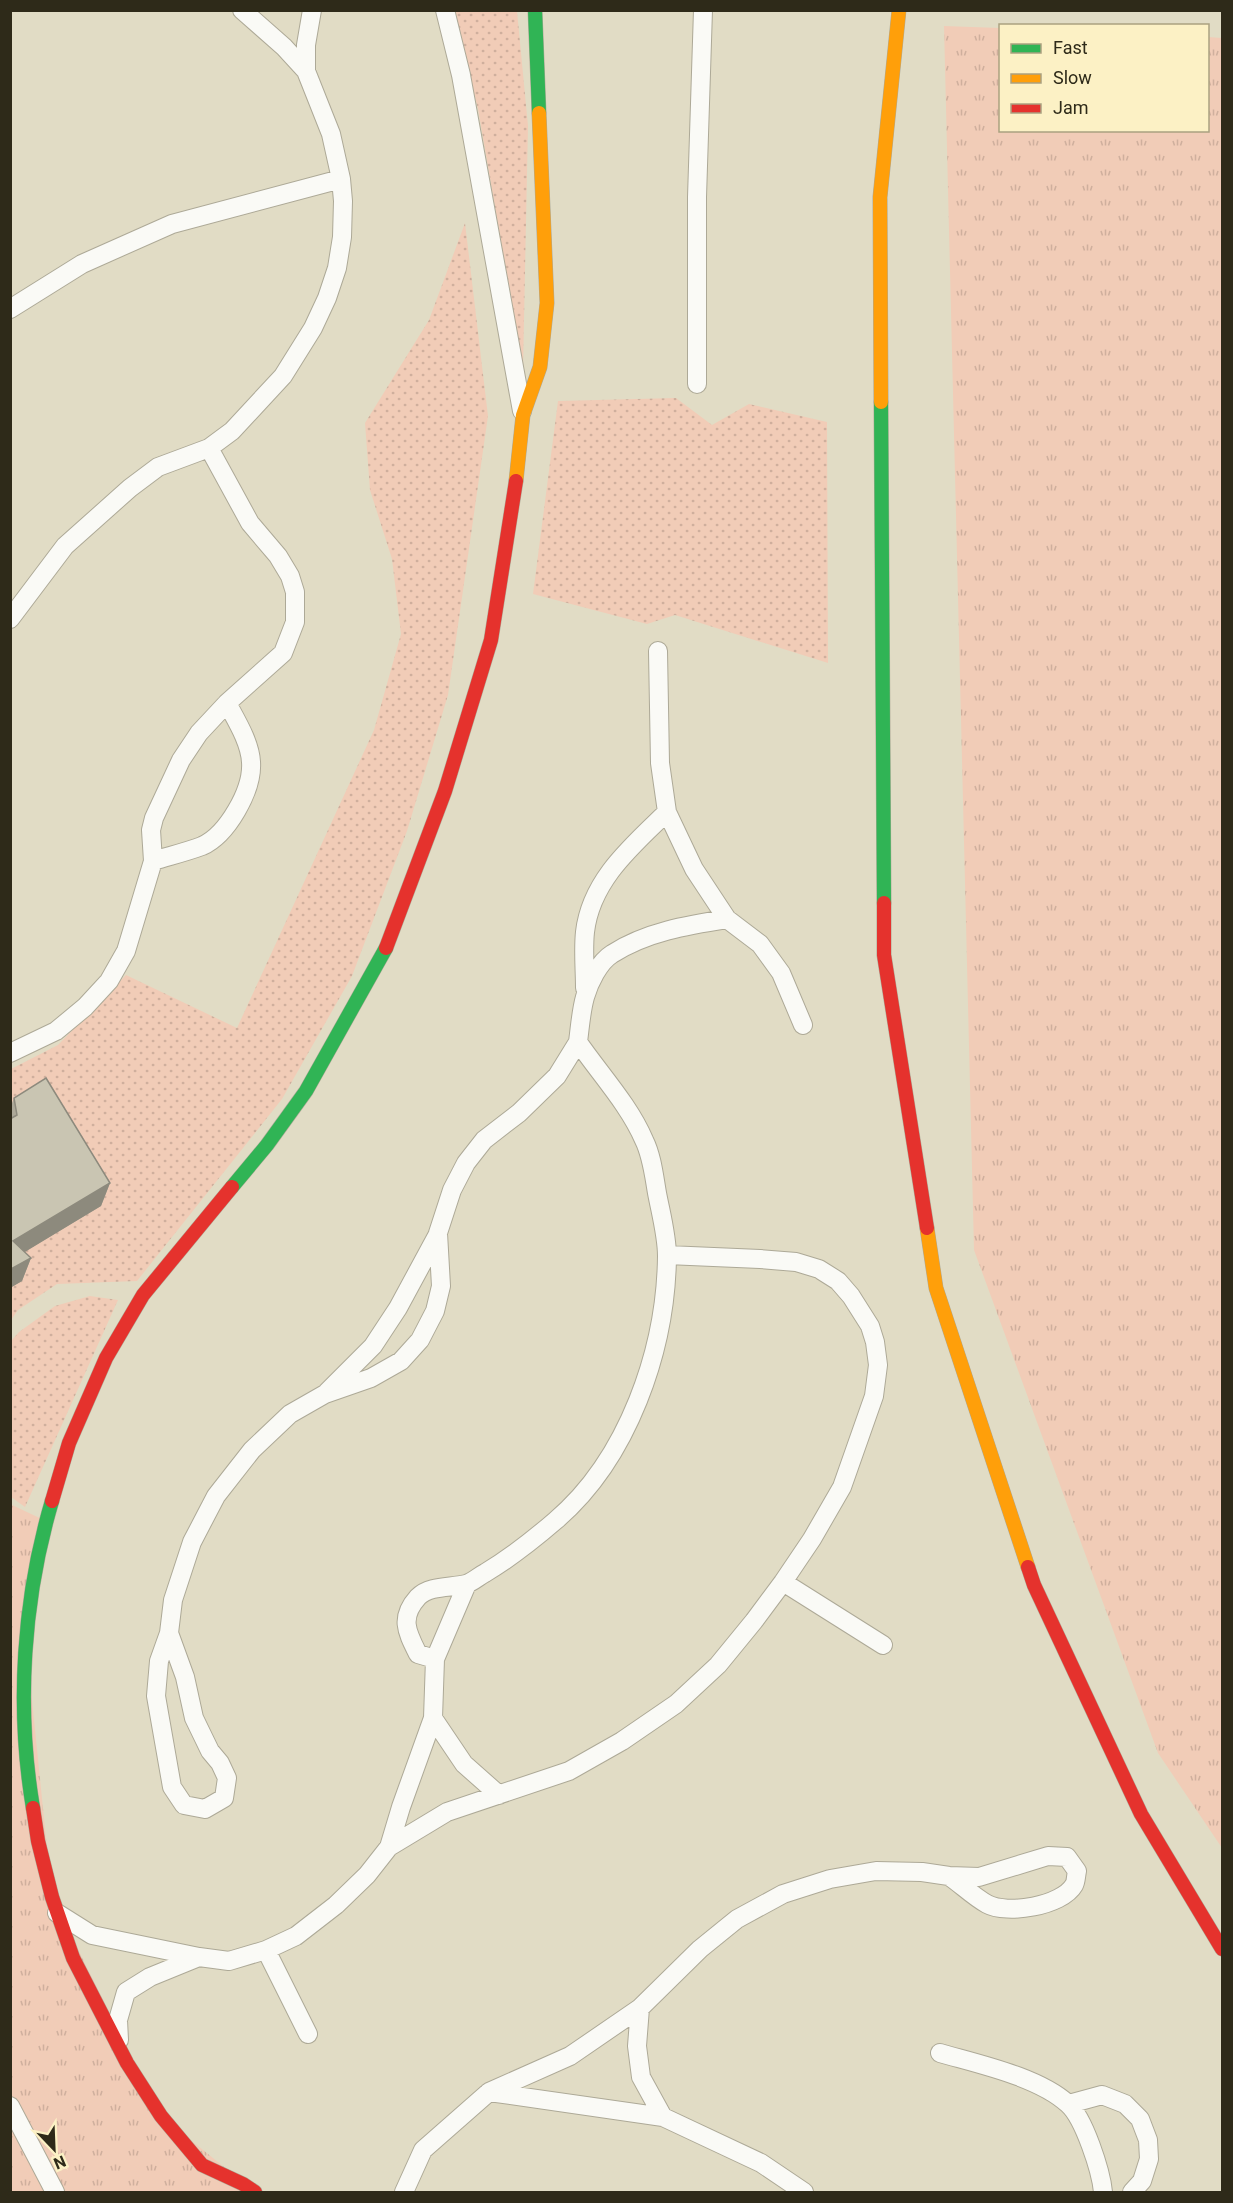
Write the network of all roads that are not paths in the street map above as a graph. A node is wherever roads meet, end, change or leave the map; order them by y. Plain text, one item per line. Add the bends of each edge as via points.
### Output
1 (242, 10) edge
2 (312, 10) edge
3 (445, 10) edge
4 (535, 10) edge
5 (703, 10) edge
6 (899, 10) edge
7 (306, 71) junction
8 (341, 179) junction
9 (10, 309) edge
10 (697, 384) dead end
11 (523, 415) junction
12 (208, 448) junction
13 (12, 615) edge
14 (658, 651) dead end
15 (227, 703) junction
16 (667, 812) junction
17 (153, 861) junction
18 (727, 919) junction
19 (585, 996) junction
20 (803, 1025) dead end
21 (578, 1042) junction
22 (10, 1053) edge
23 (438, 1233) junction
24 (667, 1255) junction
25 (325, 1394) junction
26 (783, 1582) junction
27 (467, 1584) junction
28 (169, 1633) junction
29 (883, 1645) dead end
30 (435, 1659) junction
31 (433, 1718) junction
32 (499, 1795) junction
33 (389, 1846) junction
34 (949, 1876) junction
35 (57, 1913) junction
36 (1222, 1949) edge
37 (266, 1950) junction
38 (199, 1957) junction
39 (640, 2008) junction
40 (308, 2034) dead end
41 (119, 2048) junction
42 (940, 2053) dead end
43 (489, 2092) junction
44 (1069, 2104) junction
45 (10, 2106) edge
46 (663, 2117) junction
47 (55, 2193) edge
48 (255, 2193) edge
49 (404, 2193) edge
50 (804, 2193) edge
51 (1103, 2193) edge
52 (1132, 2193) edge

1 - 7 street
2 - 7 street
3 - 11 street via 461,75
4 - 11 street via 547,303 540,367
5 - 10 street
6 - 36 street via 880,197 884,955 934,1277 1034,1585 1141,1815
7 - 8 street via 331,134
8 - 9 street via 172,224 82,264
8 - 12 street via 342,237 337,268 313,328 283,376 232,431
11 - 35 street via 491,640 445,791 384,954 306,1091 267,1145 143,1295 106,1358 69,1443 35,1571 26,1641 25,1737 30,1792
12 - 13 street via 158,467 130,488 65,546
12 - 15 street via 250,523 278,556 295,592 295,622 283,653
14 - 16 street via 660,763
15 - 17 street via 181,760 154,818
15 - 17 street via 251,762 241,805 204,845
16 - 18 street via 694,869
16 - 19 street via 631,847 598,890 585,933
17 - 22 street via 126,951 109,981 56,1031
18 - 19 street via 650,936 610,954 596,971
18 - 20 street via 760,944 781,973
19 - 21 street
21 - 23 street via 557,1076 484,1140 466,1163
21 - 24 street via 645,1142
23 - 25 street via 373,1346
23 - 25 street via 441,1286 435,1311 420,1340 401,1361 371,1378
24 - 26 street via 796,1262 819,1269 838,1281 870,1326 878,1365 874,1396 842,1487
24 - 27 street via 653,1357 633,1414 598,1475 557,1520 505,1561
25 - 28 street via 290,1414 252,1450 216,1496 192,1542 173,1600
26 - 29 street
26 - 32 street via 718,1665 676,1704 622,1742 568,1771
27 - 30 street
27 - 30 street via 420,1595 408,1610 406,1628 418,1654
28 - 28 street via 194,1718 227,1778 224,1798 205,1809 184,1805 172,1787 167,1766 156,1696 159,1661
30 - 31 street
31 - 32 street via 464,1764
31 - 33 street
32 - 33 street via 447,1812
33 - 37 street via 367,1875 336,1905 296,1936
34 - 34 street via 988,1905 1011,1910 1060,1898 1075,1885 1077,1872 1067,1857 1048,1856 979,1877
34 - 39 street via 876,1870 783,1893 737,1919
35 - 38 street via 92,1935
35 - 41 street via 74,1958
37 - 38 street via 229,1961
37 - 40 street
38 - 41 street via 150,1977 126,1992 118,2020
39 - 43 street via 570,2056
39 - 46 street via 637,2046 641,2077
41 - 48 street via 161,2116 202,2165
42 - 44 street via 1011,2075
43 - 46 street
43 - 49 street via 423,2150
44 - 51 street via 1096,2156
44 - 52 street via 1102,2095 1125,2104 1140,2119 1148,2140 1149,2159 1142,2181
45 - 47 street
46 - 50 street via 761,2163

